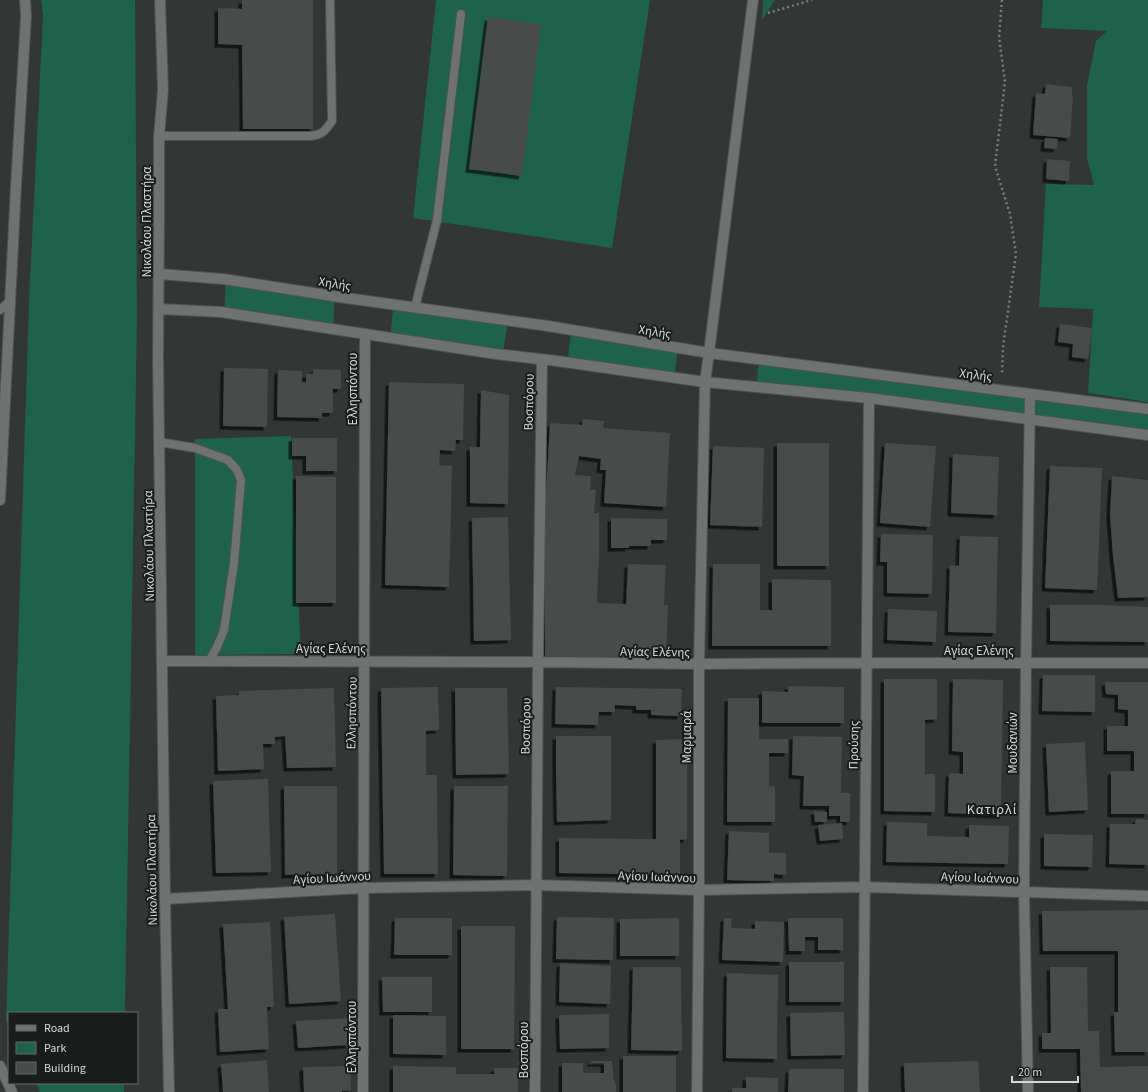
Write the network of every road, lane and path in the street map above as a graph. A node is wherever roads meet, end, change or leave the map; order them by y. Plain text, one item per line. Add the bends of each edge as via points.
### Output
1 (25, 0) edge
2 (160, 0) edge
3 (330, 0) edge
4 (753, 0) edge
5 (812, 0) edge
6 (1002, 0) edge
7 (461, 14) dead end
8 (750, 19) junction
9 (159, 136) junction
10 (159, 274) junction
11 (10, 301) junction
12 (415, 307) junction
13 (159, 309) junction
14 (0, 310) edge
15 (365, 334) junction
16 (709, 353) junction
17 (542, 360) junction
18 (705, 382) junction
19 (1002, 390) junction
20 (1030, 394) junction
21 (869, 398) junction
22 (1148, 409) edge
23 (1030, 420) junction
24 (1148, 435) edge
25 (159, 442) junction
26 (0, 500) edge
27 (162, 661) junction
28 (208, 661) junction
29 (365, 662) junction
30 (538, 662) junction
31 (866, 663) junction
32 (1026, 663) junction
33 (1148, 663) edge
34 (699, 664) junction
35 (536, 885) junction
36 (864, 887) junction
37 (364, 888) junction
38 (699, 890) junction
39 (1024, 892) junction
40 (1148, 896) edge
41 (164, 899) junction
42 (0, 1066) edge
43 (8, 1083) edge
44 (169, 1092) edge
45 (363, 1092) edge
46 (535, 1092) edge
47 (696, 1092) edge
48 (863, 1092) edge
49 (1028, 1092) edge

1 - 11 street
2 - 9 street, Νικολάου Πλαστήρα via 163,90
3 - 9 lane via 332,121 319,135
4 - 8 street, Μαρμαρά
5 - 8 path
6 - 19 path via 999,38 1005,82 995,166 1010,214 1016,254 1003,347
7 - 12 lane via 437,220
8 - 16 street, Μαρμαρά
9 - 10 street, Νικολάου Πλαστήρα
10 - 12 street, Χηλής via 223,279
10 - 13 street, Νικολάου Πλαστήρα
11 - 14 lane
11 - 26 street
12 - 16 street, Χηλής
13 - 15 street via 221,312
13 - 25 street, Νικολάου Πλαστήρα
15 - 17 street
15 - 29 street, Ελλησπόντου
16 - 18 street, Μαρμαρά
16 - 19 street, Χηλής
17 - 18 street
17 - 30 street, Βοσπόρου
18 - 21 street
18 - 34 street, Μαρμαρά
19 - 20 street, Χηλής
20 - 22 street, Χηλής
20 - 23 street, Μουδανιών
21 - 23 street
21 - 31 street, Προύσης
23 - 24 street
23 - 32 street, Μουδανιών
25 - 27 street, Νικολάου Πλαστήρα
25 - 28 lane via 195,448 228,460 237,470 241,480 234,563 224,630
27 - 28 street, Αγίας Ελένης
27 - 41 street, Νικολάου Πλαστήρα
28 - 29 street, Αγίας Ελένης
29 - 30 street, Αγίας Ελένης
29 - 37 street, Ελλησπόντου
30 - 34 street, Αγίας Ελένης
30 - 35 street, Βοσπόρου
31 - 32 street, Αγίας Ελένης
31 - 34 street, Αγίας Ελένης
31 - 36 street, Προύσης
32 - 33 street, Αγίας Ελένης
32 - 39 street, Μουδανιών
34 - 38 street, Μαρμαρά
35 - 37 street, Αγίου Ιωάννου
35 - 38 street, Αγίου Ιωάννου
35 - 46 street, Βοσπόρου
36 - 38 street, Αγίου Ιωάννου
36 - 39 street, Αγίου Ιωάννου
36 - 48 street, Προύσης
37 - 41 street, Αγίου Ιωάννου
37 - 45 street, Ελλησπόντου
38 - 47 street, Μαρμαρά
39 - 40 street, Αγίου Ιωάννου
39 - 49 street, Μουδανιών
41 - 44 street, Νικολάου Πλαστήρα
42 - 43 street

